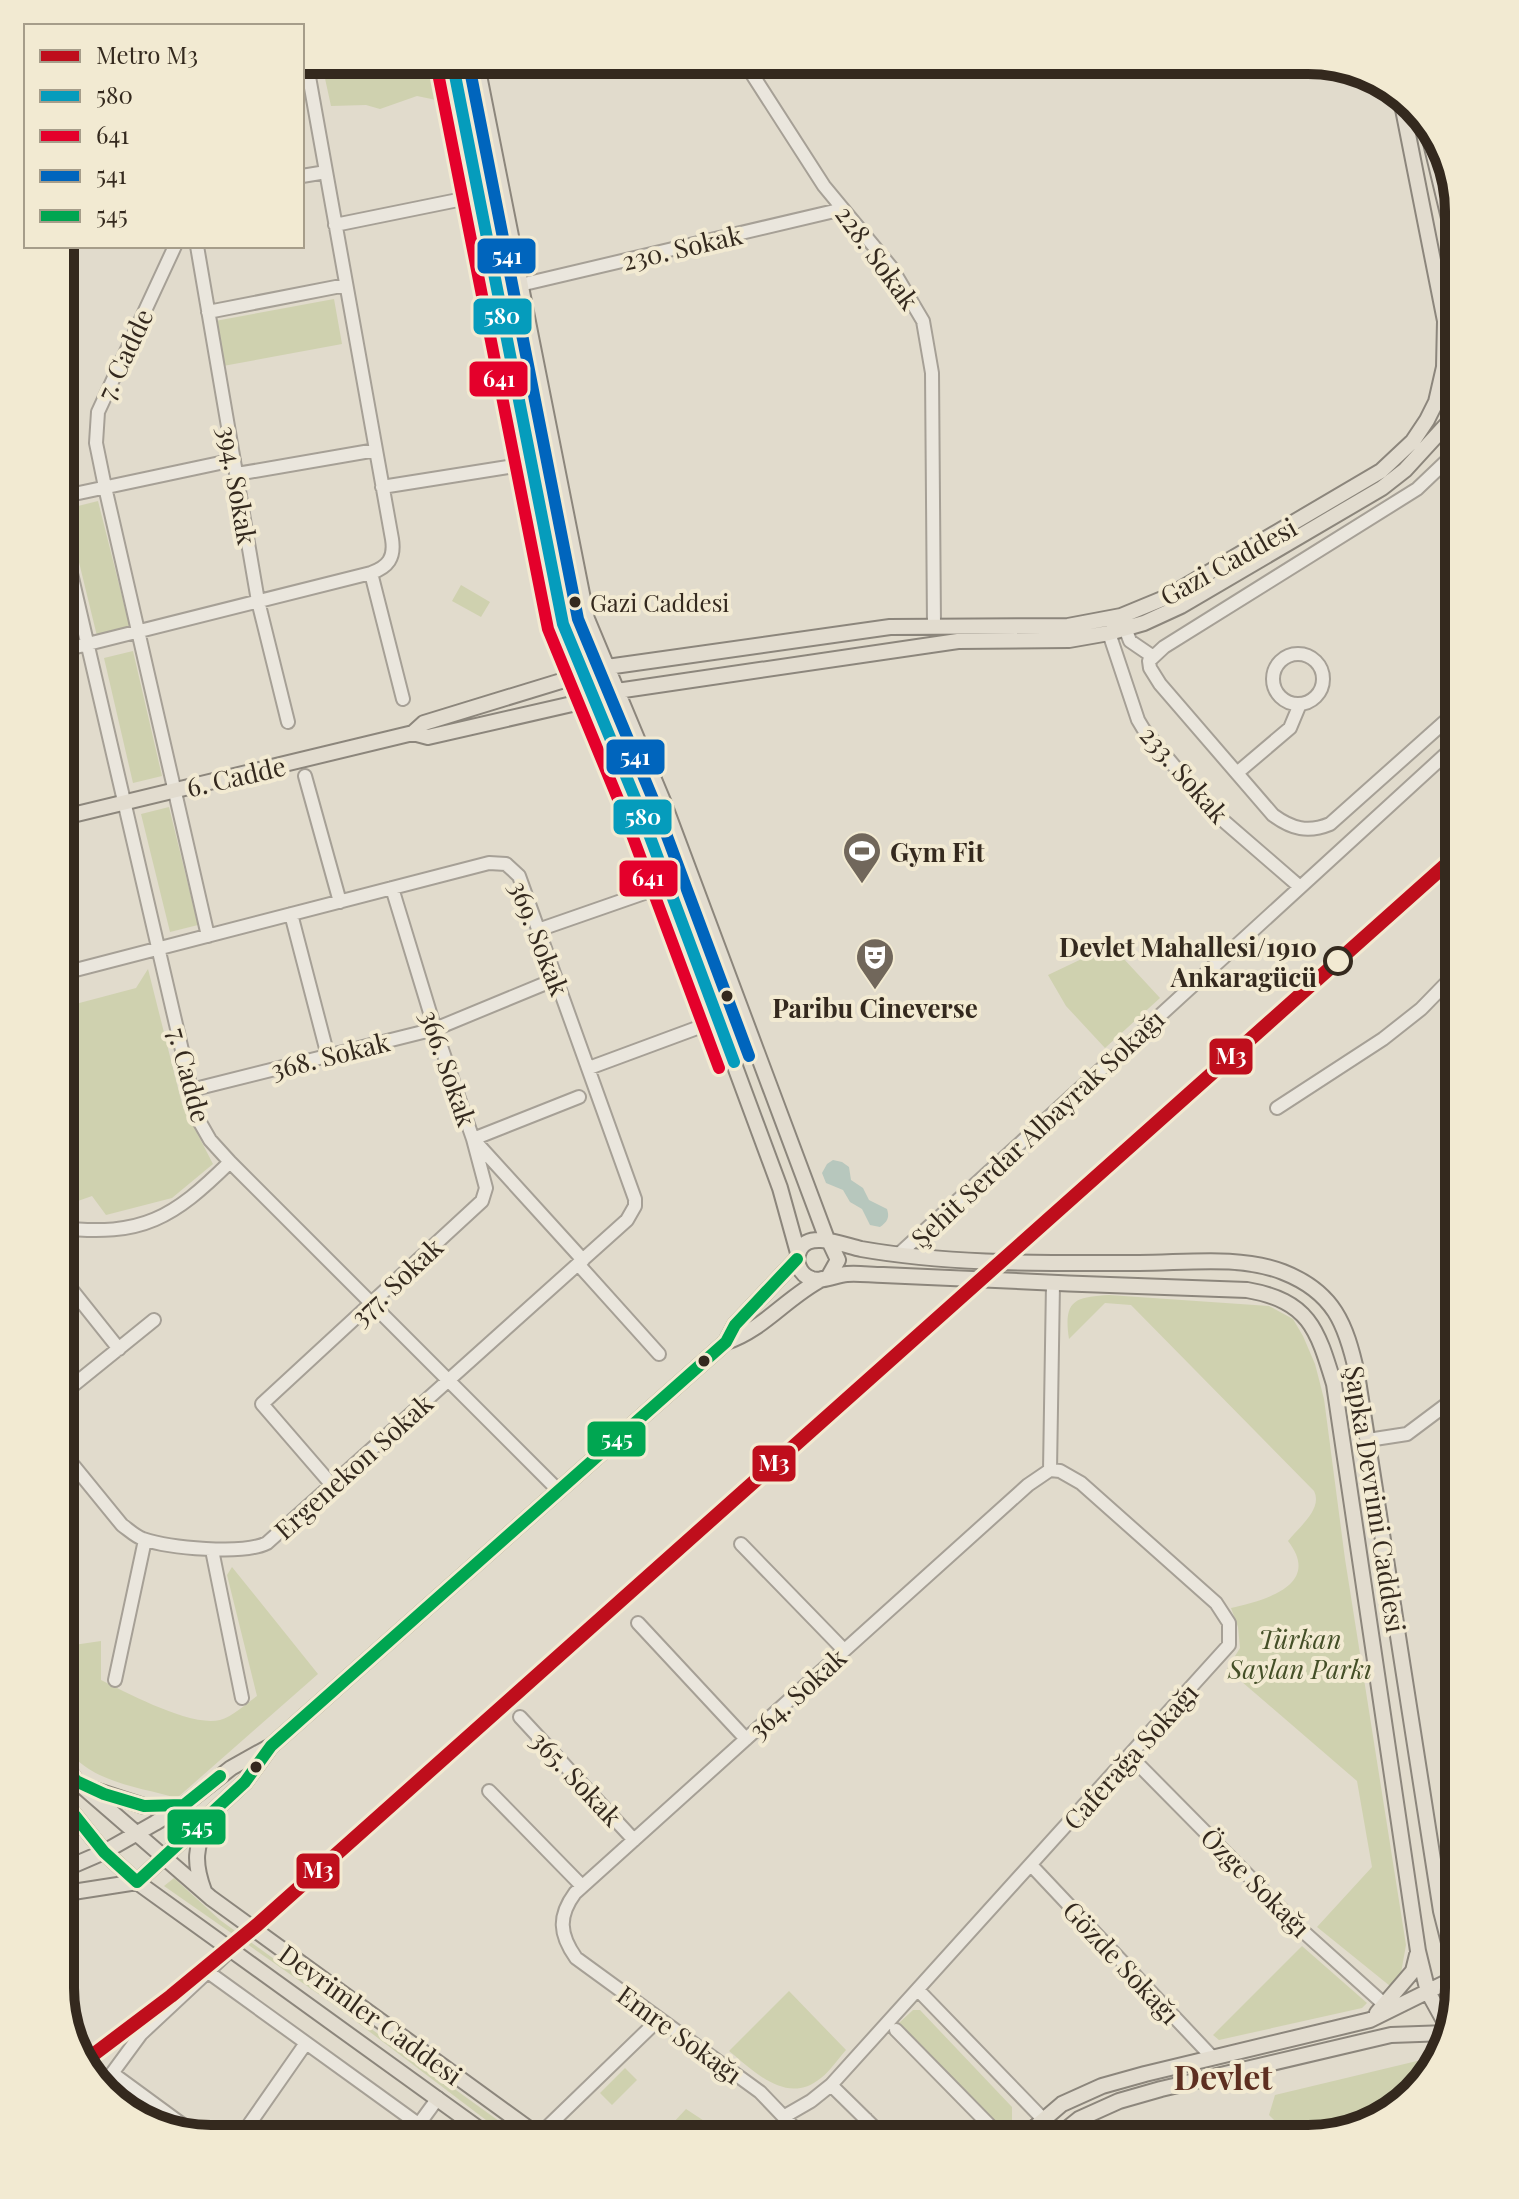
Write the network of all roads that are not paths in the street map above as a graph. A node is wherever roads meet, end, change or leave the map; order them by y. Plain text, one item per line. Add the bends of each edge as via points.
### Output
1 (307, 74) edge
2 (455, 74) edge
3 (479, 74) edge
4 (752, 74) edge
5 (1404, 113) edge
6 (1435, 158) edge
7 (326, 172) junction
8 (304, 176) edge
9 (1444, 199) edge
10 (458, 200) dead end
11 (843, 209) junction
12 (335, 225) junction
13 (174, 248) edge
14 (197, 248) edge
15 (346, 285) junction
16 (520, 285) junction
17 (208, 312) junction
18 (1445, 321) joint
19 (1444, 367) joint
20 (1445, 426) edge
21 (376, 450) junction
22 (234, 460) junction
23 (1445, 462) edge
24 (508, 467) dead end
25 (237, 474) junction
26 (105, 487) junction
27 (382, 487) junction
28 (74, 494) edge
29 (371, 573) junction
30 (74, 583) edge
31 (258, 601) junction
32 (1123, 622) junction
33 (934, 625) junction
34 (890, 627) junction
35 (139, 631) junction
36 (1109, 633) junction
37 (89, 644) junction
38 (74, 648) edge
39 (893, 650) junction
40 (1152, 656) junction
41 (607, 667) junction
42 (584, 675) junction
43 (617, 691) junction
44 (403, 699) dead end
45 (594, 699) junction
46 (1300, 704) junction
47 (288, 722) dead end
48 (1445, 722) edge
49 (413, 733) junction
50 (1445, 755) edge
51 (1237, 773) junction
52 (305, 776) dead end
53 (176, 790) junction
54 (125, 802) junction
55 (74, 815) edge
56 (1300, 887) junction
57 (392, 888) junction
58 (650, 891) dead end
59 (340, 902) junction
60 (291, 914) junction
61 (538, 930) junction
62 (208, 936) junction
63 (158, 948) junction
64 (74, 970) edge
65 (556, 979) junction
66 (1445, 984) edge
67 (697, 1028) dead end
68 (435, 1029) junction
69 (328, 1056) junction
70 (589, 1068) junction
71 (191, 1090) junction
72 (579, 1097) dead end
73 (1277, 1108) dead end
74 (473, 1139) junction
75 (230, 1162) junction
76 (74, 1228) edge
77 (829, 1242) junction
78 (898, 1255) junction
79 (798, 1256) junction
80 (580, 1262) junction
81 (1053, 1263) junction
82 (826, 1277) junction
83 (1053, 1284) junction
84 (74, 1293) edge
85 (371, 1305) junction
86 (154, 1320) dead end
87 (726, 1342) junction
88 (119, 1349) junction
89 (659, 1354) dead end
90 (447, 1381) junction
91 (74, 1385) edge
92 (1445, 1406) edge
93 (1368, 1440) junction
94 (74, 1466) edge
95 (1050, 1470) junction
96 (332, 1485) junction
97 (559, 1491) junction
98 (145, 1540) junction
99 (741, 1544) dead end
100 (212, 1550) junction
101 (638, 1623) dead end
102 (844, 1650) junction
103 (115, 1680) dead end
104 (242, 1698) dead end
105 (520, 1717) dead end
106 (746, 1739) junction
107 (271, 1746) junction
108 (1130, 1756) junction
109 (74, 1778) edge
110 (76, 1781) junction
111 (489, 1791) dead end
112 (184, 1805) junction
113 (217, 1808) junction
114 (74, 1814) edge
115 (138, 1833) junction
116 (634, 1840) junction
117 (104, 1852) junction
118 (164, 1856) junction
119 (74, 1864) edge
120 (1031, 1865) junction
121 (137, 1882) junction
122 (582, 1886) junction
123 (74, 1892) edge
124 (204, 1892) junction
125 (1441, 1911) junction
126 (1445, 1914) edge
127 (561, 1927) joint
128 (1445, 1927) edge
129 (232, 1949) junction
130 (1418, 1951) junction
131 (208, 1972) junction
132 (1445, 1984) edge
133 (918, 1990) junction
134 (1428, 1992) junction
135 (1385, 2005) junction
136 (1441, 2017) edge
137 (659, 2019) junction
138 (1370, 2020) junction
139 (896, 2030) dead end
140 (1438, 2031) edge
141 (306, 2043) junction
142 (1213, 2058) junction
143 (112, 2073) junction
144 (108, 2078) edge
145 (831, 2085) junction
146 (438, 2098) junction
147 (785, 2116) junction
148 (866, 2119) junction
149 (1043, 2119) junction
150 (176, 2120) edge
151 (419, 2124) joint
152 (249, 2125) edge
153 (474, 2125) edge
154 (524, 2125) edge
155 (553, 2125) edge
156 (793, 2125) edge
157 (860, 2125) edge
158 (872, 2125) edge
159 (989, 2125) edge
160 (1036, 2125) edge
161 (1048, 2125) edge
162 (1072, 2125) edge

1 - 7 street
2 - 42 main road via 563,624
3 - 16 main road
4 - 11 street, 228. Sokak
5 - 18 main road
6 - 9 main road
7 - 8 street
7 - 12 street
10 - 12 street
11 - 16 street, 230. Sokak
11 - 33 street, 228. Sokak via 902,282 928,340
12 - 15 street
13 - 26 street, 7. Cadde via 98,412 96,443
14 - 17 street, 394. Sokak
15 - 17 street
15 - 21 street
16 - 41 main road via 587,619
17 - 22 street, 394. Sokak
18 - 19 main road, Gazi Caddesi
19 - 32 main road, Gazi Caddesi via 1427,420 1381,471
20 - 32 main road, Gazi Caddesi via 1382,488 1163,615
21 - 25 street
21 - 27 street
22 - 25 street, 394. Sokak
22 - 26 street
23 - 40 street via 1417,489
24 - 27 street
25 - 31 street, 394. Sokak
26 - 28 street
26 - 35 street, 7. Cadde
27 - 29 street via 393,555
29 - 31 street
29 - 44 street
30 - 37 street, 7. Cadde
31 - 35 street
31 - 47 street, 394. Sokak
32 - 33 main road, Gazi Caddesi
32 - 36 main road, Gazi Caddesi
32 - 40 street via 1130,641
33 - 34 main road, Gazi Caddesi
34 - 39 main road
34 - 41 main road, Gazi Caddesi
35 - 37 street
35 - 53 street, 7. Cadde
36 - 39 main road, Gazi Caddesi
36 - 56 street, 233. Sokak via 1144,730 1211,810
37 - 38 street
37 - 54 street, 7. Cadde
39 - 43 main road, Gazi Caddesi
40 - 51 street via 1153,674
41 - 42 main road, 6. Cadde
41 - 43 main road
42 - 45 main road
42 - 49 main road, 6. Cadde via 424,723
43 - 45 main road, 6. Cadde
43 - 77 main road
45 - 49 main road, 6. Cadde via 428,737
45 - 79 main road via 767,1152
46 - 46 street via 1316,697 1323,673 1314,658 1298,653 1282,658 1272,680 1284,700
46 - 51 street via 1290,728
48 - 51 street via 1340,816 1316,829 1286,825
49 - 53 main road, 6. Cadde
50 - 56 street, Şehit Serdar Albayrak Sokağı
52 - 59 street
53 - 54 main road, 6. Cadde
53 - 62 street, 7. Cadde
54 - 55 main road, 6. Cadde
54 - 63 street, 7. Cadde
56 - 78 street, Şehit Serdar Albayrak Sokağı
57 - 59 street, 369. Sokak
57 - 61 street, 369. Sokak via 489,863 506,864 519,876
57 - 68 street, 366. Sokak
58 - 61 street
59 - 60 street, 369. Sokak
60 - 62 street, 369. Sokak
60 - 69 street
61 - 65 street, 369. Sokak
62 - 63 street, 369. Sokak
63 - 64 street, 369. Sokak
63 - 71 street, 7. Cadde
65 - 68 street, 368. Sokak
65 - 70 street, 369. Sokak
66 - 73 street via 1383,1039
67 - 70 street
68 - 69 street, 368. Sokak
68 - 74 street, 366. Sokak
69 - 71 street, 368. Sokak
70 - 80 street, 369. Sokak via 635,1206 627,1220
71 - 75 street, 7. Cadde via 198,1119
72 - 74 street
74 - 80 street, 366. Sokak
74 - 85 street, 377. Sokak via 486,1188 482,1201
75 - 76 street via 194,1198 159,1219 125,1229
75 - 85 street, 7. Cadde
77 - 78 main road, Şapka Devrimi Caddesi
77 - 79 main road via 812,1239
77 - 82 main road via 838,1260
78 - 81 main road, Şapka Devrimi Caddesi
79 - 82 main road via 805,1275
79 - 87 main road via 735,1325
80 - 89 street, 366. Sokak
80 - 90 street, 369. Sokak
81 - 83 main road
81 - 93 main road, Şapka Devrimi Caddesi via 1248,1263 1297,1278 1343,1321
82 - 83 main road, Şapka Devrimi Caddesi
82 - 87 main road via 791,1297 745,1336
83 - 95 street
83 - 130 main road, Şapka Devrimi Caddesi via 1272,1294 1301,1312 1317,1335 1334,1384
84 - 88 street
85 - 90 street, 7. Cadde
85 - 96 street, 377. Sokak via 262,1404
86 - 88 street
87 - 97 main road
88 - 91 street
90 - 96 street, Ergenekon Sokak
90 - 97 street, 7. Cadde
92 - 93 street via 1407,1434
93 - 125 main road, Şapka Devrimi Caddesi
94 - 98 street via 122,1525
95 - 102 street, 364. Sokak
95 - 108 street, Caferağa Sokağı via 1081,1483 1216,1603 1229,1623 1225,1652
96 - 100 street, Ergenekon Sokak via 256,1549
97 - 107 main road
98 - 100 street, Ergenekon Sokak
98 - 103 street
99 - 102 street
100 - 104 street
101 - 106 street
102 - 106 street, 364. Sokak
105 - 116 street, 365. Sokak
106 - 116 street, 364. Sokak
107 - 112 main road via 231,1768
107 - 113 main road via 245,1782
108 - 120 street, Caferağa Sokağı
108 - 135 street, Özge Sokağı via 1306,1934
109 - 110 main road, Devrimler Caddesi
110 - 112 main road via 144,1806
110 - 115 main road, Devrimler Caddesi
111 - 122 street
112 - 115 main road
113 - 118 main road
113 - 124 main road via 195,1854
114 - 117 main road, Devrimler Caddesi
115 - 117 main road
115 - 118 main road, Devrimler Caddesi
116 - 122 street, 364. Sokak
117 - 119 main road
117 - 121 main road, Devrimler Caddesi
118 - 121 main road
118 - 124 main road, Devrimler Caddesi
120 - 133 street, Caferağa Sokağı
120 - 142 street, Gözde Sokağı
121 - 123 main road
121 - 129 main road, Devrimler Caddesi
122 - 127 street, 364. Sokak via 567,1905
124 - 154 main road, Devrimler Caddesi
125 - 126 main road
125 - 128 main road, Şapka Devrimi Caddesi
127 - 137 street, Emre Sokağı via 568,1947 586,1967
129 - 131 street
129 - 146 main road, Devrimler Caddesi
130 - 134 main road, Şapka Devrimi Caddesi
130 - 135 main road via 1413,1971
131 - 141 street
131 - 143 street via 141,2034
132 - 134 main road
133 - 145 street, Caferağa Sokağı
133 - 149 street
134 - 136 main road, Şapka Devrimi Caddesi
134 - 138 main road
135 - 138 main road
137 - 147 street, Emre Sokağı
137 - 155 street
138 - 142 main road
139 - 159 street
140 - 162 main road via 1391,2035 1161,2089 1119,2101
141 - 151 street
141 - 152 street
142 - 149 main road via 1102,2086
143 - 144 street
143 - 150 street
145 - 147 street, Caferağa Sokağı
145 - 148 street
146 - 151 street
146 - 153 main road, Devrimler Caddesi
147 - 156 street, Emre Sokağı
148 - 157 street
148 - 158 street
149 - 160 main road
149 - 161 main road

